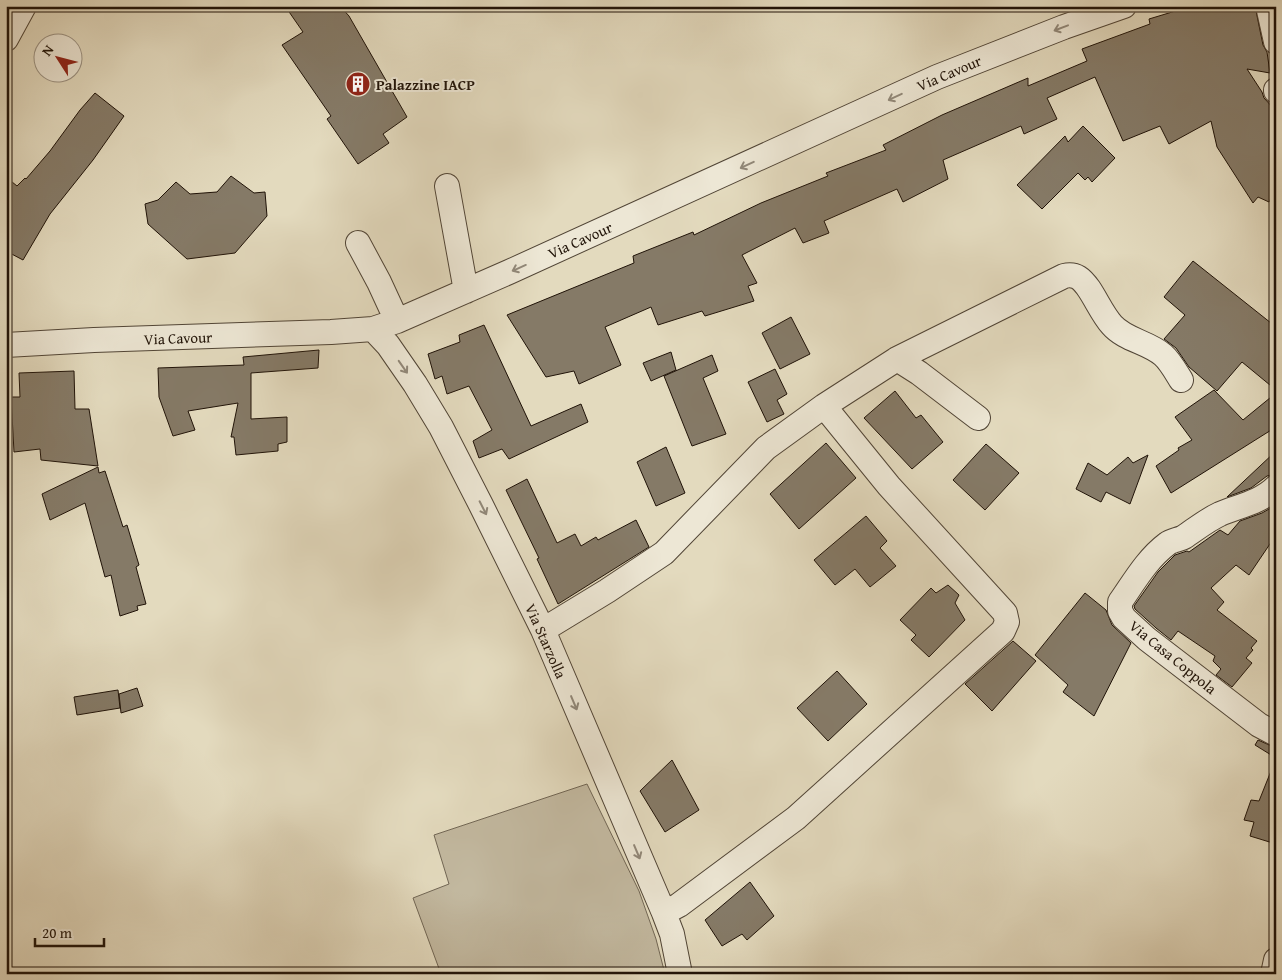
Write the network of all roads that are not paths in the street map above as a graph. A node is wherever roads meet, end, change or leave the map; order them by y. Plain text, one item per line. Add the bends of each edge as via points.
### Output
1 (24, 6) edge
2 (1124, 6) edge
3 (1268, 6) edge
4 (6, 38) edge
5 (1276, 42) edge
6 (447, 186) dead end
7 (358, 244) dead end
8 (466, 291) junction
9 (397, 321) junction
10 (372, 329) junction
11 (6, 345) edge
12 (897, 359) junction
13 (1181, 380) dead end
14 (824, 406) junction
15 (978, 418) dead end
16 (1276, 487) edge
17 (543, 630) junction
18 (1276, 734) edge
19 (664, 913) junction
20 (1276, 960) edge
21 (680, 974) edge
22 (1273, 974) edge

1 - 4 street
2 -> 8 street, Via Cavour via 937,77
3 - 5 street
6 - 8 street
7 - 9 street
8 - 9 street, Via Cavour
9 - 10 street, Via Cavour
10 - 11 street, Via Cavour
10 -> 17 street, Via Starzolla via 399,361 441,427
12 - 13 street via 1072,274 1087,286 1112,325 1123,335 1164,356
12 - 14 street
12 - 15 street
14 - 17 street via 766,448 664,553
14 - 19 street via 889,486 1005,613 1007,622 1003,630 796,818
16 - 18 street, Via Casa Coppola via 1253,502 1212,518 1182,538 1168,543 1152,557 1120,602 1120,610 1124,618 1147,639 1259,725
17 -> 19 street, Via Starzolla
19 - 21 street, Via Starzolla
20 - 22 street

